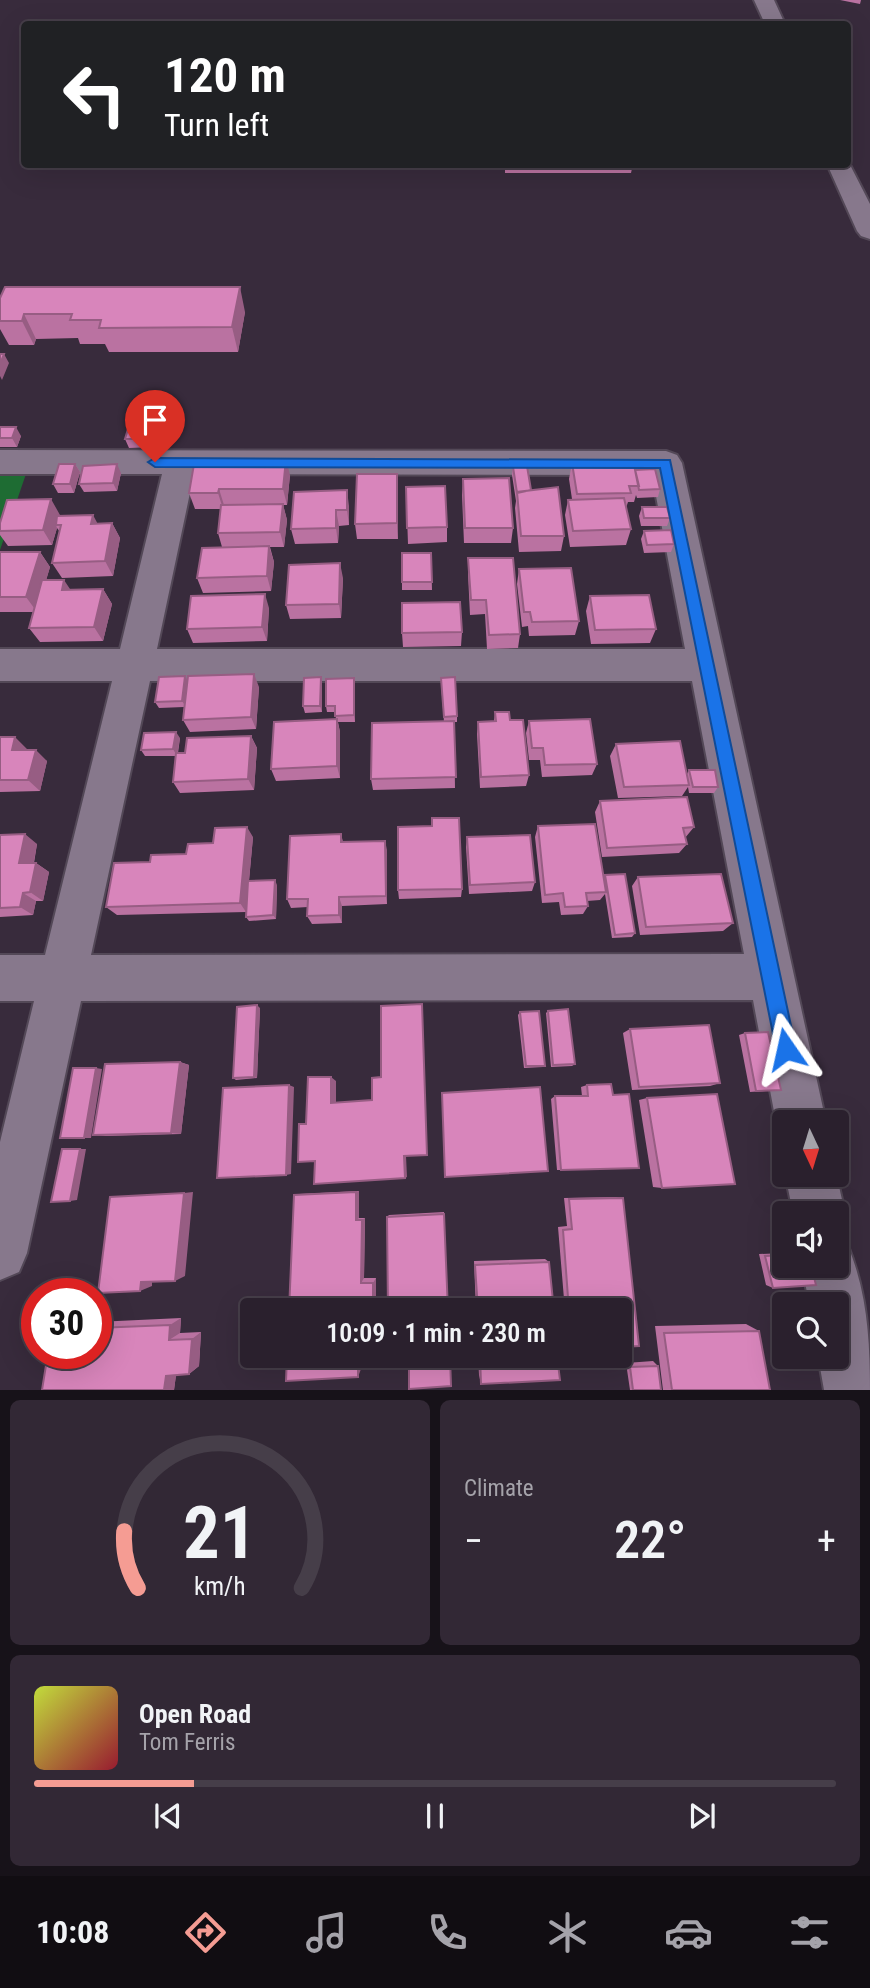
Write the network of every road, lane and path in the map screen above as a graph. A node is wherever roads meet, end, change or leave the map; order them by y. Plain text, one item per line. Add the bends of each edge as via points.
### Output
1 (764, 0) edge
2 (774, 21) edge
3 (841, 168) edge
4 (870, 232) edge
5 (0, 462) edge
6 (181, 462) junction
7 (0, 665) edge
8 (136, 665) junction
9 (707, 665) junction
10 (772, 976) junction
11 (0, 978) edge
12 (62, 978) junction
13 (799, 1110) edge
14 (0, 1253) edge
15 (831, 1278) edge
16 (853, 1390) edge

1 - 2 street
3 - 4 street
5 - 6 street
6 - 8 street
6 - 9 street via 666,463
7 - 8 street
8 - 9 street
8 - 12 street
9 - 10 street
10 - 12 street
10 - 13 street
11 - 12 street
12 - 14 street
15 - 16 street

